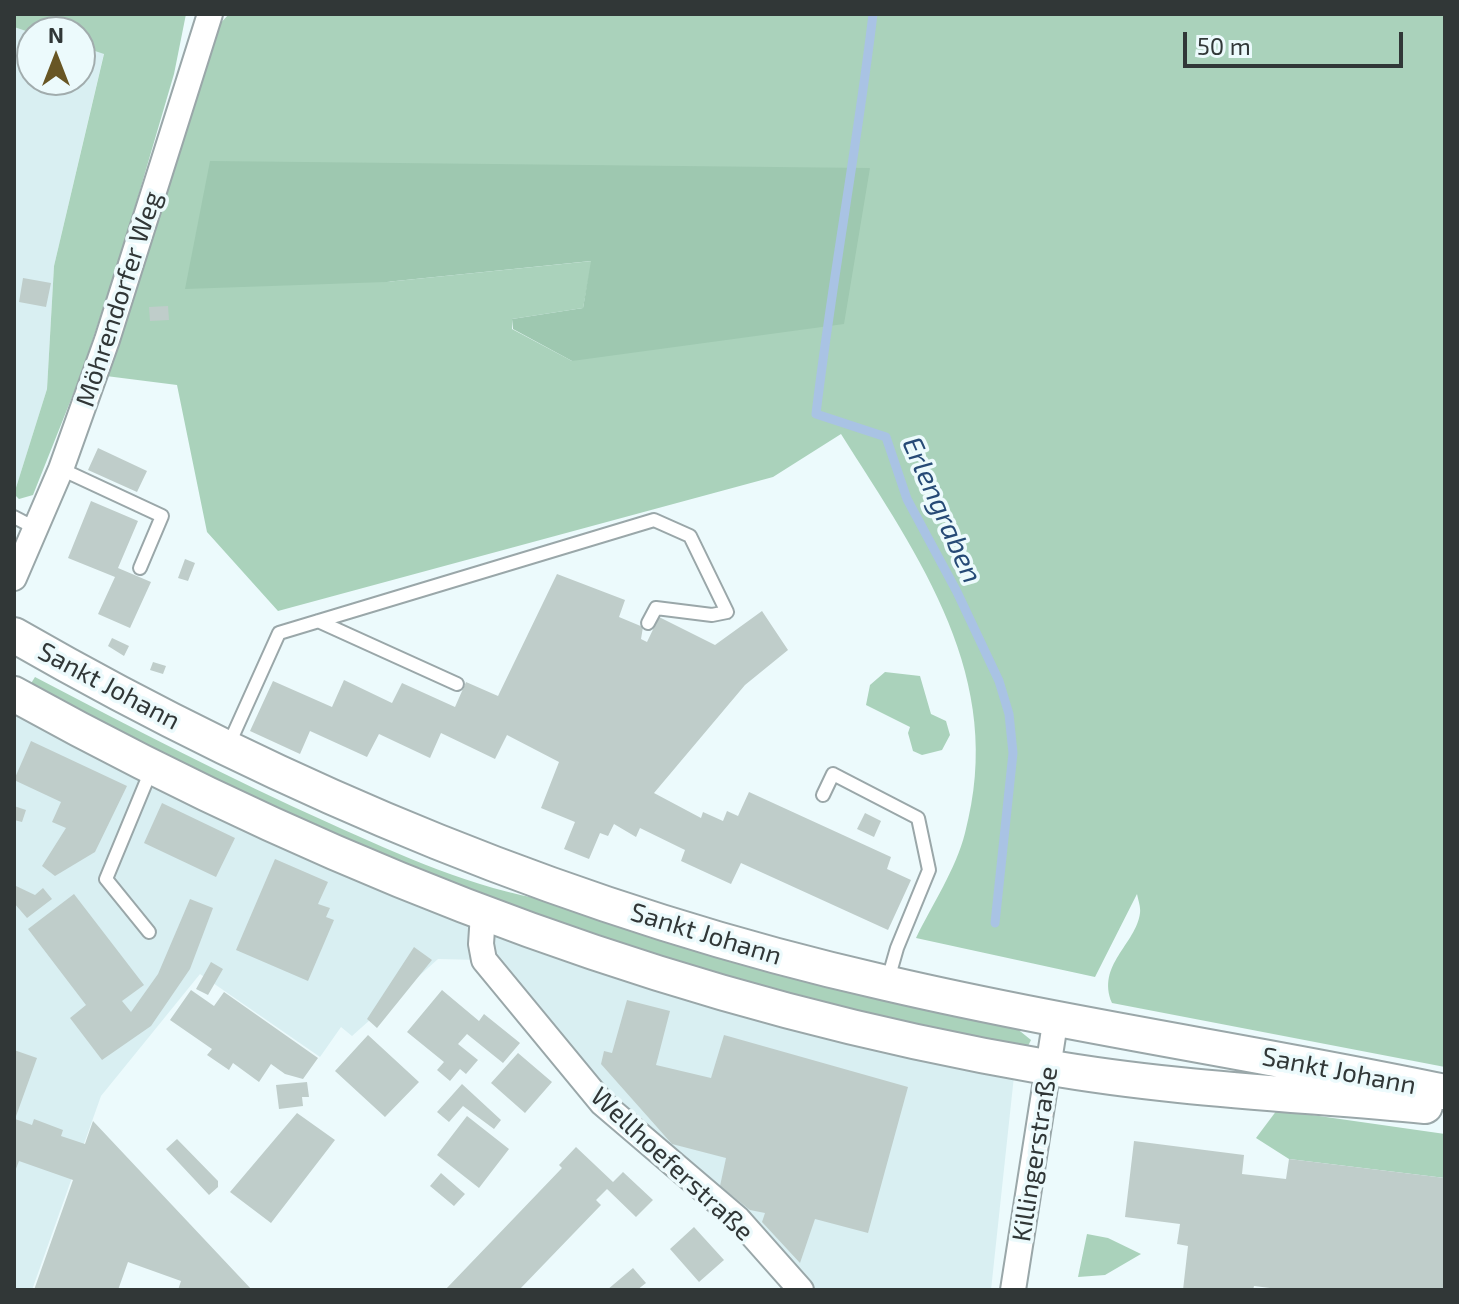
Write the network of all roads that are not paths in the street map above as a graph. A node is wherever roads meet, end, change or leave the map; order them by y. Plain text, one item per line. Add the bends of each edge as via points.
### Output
1 (212, 16) edge
2 (61, 469) junction
3 (14, 517) edge
4 (37, 529) junction
5 (140, 568) dead end
6 (14, 578) edge
7 (318, 621) junction
8 (648, 623) dead end
9 (14, 635) edge
10 (457, 684) dead end
11 (14, 694) edge
12 (227, 747) junction
13 (152, 768) junction
14 (823, 795) dead end
15 (483, 914) junction
16 (149, 932) dead end
17 (887, 984) junction
18 (1056, 1017) junction
19 (1048, 1068) junction
20 (1445, 1092) edge
21 (1445, 1108) edge
22 (801, 1290) edge
23 (1013, 1290) edge

1 - 2 street, Möhrendorfer Weg
2 - 4 street, Möhrendorfer Weg
2 - 5 lane via 162,516
3 - 4 lane
4 - 6 street, Möhrendorfer Weg
7 - 8 lane via 654,520 690,536 727,612 656,608
7 - 10 lane
7 - 12 lane via 279,633
9 - 12 main road, Sankt Johann
11 - 13 main road, Sankt Johann
12 - 17 main road, Sankt Johann via 533,879 715,938
13 - 15 main road, Sankt Johann
13 - 16 lane via 106,879
14 - 17 lane via 833,774 918,818 929,870
15 - 19 main road, Sankt Johann via 718,994
15 - 22 street, Wellhoeferstraße via 484,960 602,1103 738,1219
17 - 18 main road, Sankt Johann
18 - 19 street, Killingerstraße
18 - 20 main road, Sankt Johann
19 - 21 main road, Sankt Johann
19 - 23 street, Killingerstraße

